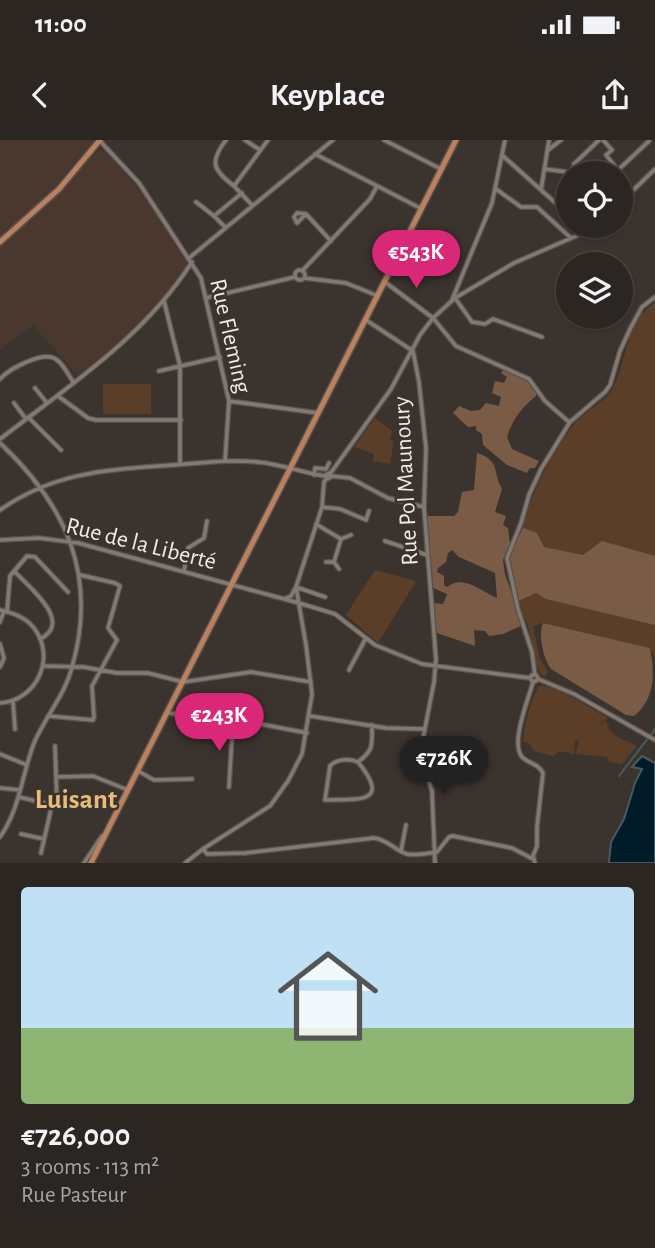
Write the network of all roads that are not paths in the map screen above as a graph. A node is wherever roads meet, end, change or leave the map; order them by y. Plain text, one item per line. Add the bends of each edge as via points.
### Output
1 (100, 140) edge
2 (226, 140) edge
3 (246, 140) edge
4 (268, 140) edge
5 (333, 140) edge
6 (384, 140) edge
7 (456, 140) edge
8 (505, 140) edge
9 (549, 140) edge
10 (561, 140) edge
11 (601, 140) edge
12 (648, 140) edge
13 (655, 147) edge
14 (260, 150) junction
15 (548, 150) junction
16 (315, 154) junction
17 (503, 156) junction
18 (577, 161) edge
19 (441, 169) junction
20 (545, 169) junction
21 (655, 169) edge
22 (556, 171) edge
23 (234, 186) junction
24 (377, 186) junction
25 (496, 188) junction
26 (541, 190) junction
27 (633, 190) edge
28 (242, 193) junction
29 (196, 202) dead end
30 (556, 203) edge
31 (252, 204) junction
32 (422, 209) junction
33 (306, 215) dead end
34 (214, 216) junction
35 (556, 224) edge
36 (225, 227) junction
37 (571, 238) edge
38 (331, 241) junction
39 (0, 242) edge
40 (190, 260) junction
41 (302, 271) junction
42 (295, 277) junction
43 (304, 278) junction
44 (385, 282) junction
45 (378, 296) junction
46 (655, 297) edge
47 (206, 298) junction
48 (454, 300) junction
49 (164, 301) junction
50 (433, 318) junction
51 (366, 320) junction
52 (542, 337) dead end
53 (413, 351) junction
54 (219, 357) junction
55 (180, 366) junction
56 (159, 371) dead end
57 (0, 379) edge
58 (74, 383) junction
59 (35, 388) dead end
60 (58, 396) junction
61 (229, 401) junction
62 (14, 403) dead end
63 (47, 403) junction
64 (318, 413) junction
65 (27, 418) junction
66 (181, 420) junction
67 (570, 422) junction
68 (0, 441) edge
69 (61, 450) dead end
70 (225, 461) junction
71 (329, 463) dead end
72 (180, 464) junction
73 (291, 468) junction
74 (314, 475) junction
75 (328, 476) junction
76 (40, 489) junction
77 (322, 507) junction
78 (424, 507) junction
79 (0, 510) edge
80 (369, 511) dead end
81 (207, 521) dead end
82 (316, 524) junction
83 (351, 535) dead end
84 (341, 539) junction
85 (0, 541) edge
86 (386, 541) dead end
87 (70, 542) junction
88 (90, 546) junction
89 (427, 555) junction
90 (76, 557) junction
91 (326, 562) dead end
92 (334, 562) junction
93 (339, 569) dead end
94 (14, 570) junction
95 (184, 571) junction
96 (80, 575) junction
97 (232, 585) junction
98 (296, 587) junction
99 (68, 592) dead end
100 (325, 597) dead end
101 (284, 599) junction
102 (299, 603) junction
103 (4, 611) edge
104 (0, 622) edge
105 (366, 638) junction
106 (40, 639) junction
107 (0, 644) edge
108 (44, 666) junction
109 (436, 666) junction
110 (0, 667) edge
111 (72, 667) junction
112 (101, 669) junction
113 (349, 670) dead end
114 (534, 678) junction
115 (183, 682) junction
116 (311, 682) junction
117 (13, 701) junction
118 (0, 703) edge
119 (167, 713) junction
120 (48, 716) junction
121 (310, 716) junction
122 (233, 720) junction
123 (372, 725) junction
124 (15, 729) dead end
125 (424, 729) junction
126 (307, 733) junction
127 (652, 738) edge
128 (55, 746) dead end
129 (0, 754) edge
130 (358, 762) junction
131 (27, 765) junction
132 (138, 771) junction
133 (56, 777) junction
134 (192, 779) dead end
135 (229, 787) dead end
136 (0, 788) edge
137 (20, 790) junction
138 (128, 790) junction
139 (19, 797) junction
140 (69, 804) dead end
141 (55, 805) junction
142 (406, 825) dead end
143 (22, 834) dead end
144 (105, 836) junction
145 (0, 837) edge
146 (44, 839) junction
147 (204, 849) junction
148 (401, 851) junction
149 (434, 852) junction
150 (41, 853) dead end
151 (534, 861) edge
152 (84, 863) edge
153 (91, 863) edge
154 (185, 863) edge
155 (435, 863) edge

1 - 39 main road via 59,189
1 - 40 street, Rue Fleming via 135,179
2 - 23 street via 215,156 216,166 218,174
3 - 14 street
4 - 14 street
5 - 16 street
6 - 19 street
7 - 19 main road
8 - 17 street
9 - 15 street
10 - 15 street
11 - 12 street via 612,150 606,155 618,170
11 - 18 street
12 - 13 street
14 - 23 street
15 - 20 street
16 - 24 street
16 - 31 street
17 - 25 street
17 - 26 street
19 - 32 main road
20 - 22 street
20 - 26 street
21 - 27 street
23 - 28 street
24 - 32 street
24 - 38 street
25 - 35 street via 521,207 537,207
25 - 48 street
26 - 30 street
28 - 31 street
28 - 34 street
29 - 34 street
31 - 36 street
32 - 44 main road
33 - 38 street
34 - 36 street
36 - 40 street
37 - 48 street via 514,263
38 - 41 street
40 - 47 street, Rue Fleming
40 - 49 street
41 - 42 street via 296,271
41 - 43 street
42 - 43 street
42 - 47 street
43 - 45 street via 346,283
44 - 45 main road
44 - 50 street
45 - 51 main road
46 - 67 street via 642,307 630,330 610,385
47 - 54 street, Rue Fleming
48 - 50 street
48 - 52 street via 472,322 485,324 493,318
49 - 55 street
49 - 58 street
50 - 53 street
50 - 67 street via 456,346 529,379 545,401
51 - 53 street
51 - 64 main road
53 - 75 street
53 - 78 street, Rue Pol Maunoury via 426,448
54 - 55 street
54 - 61 street, Rue Fleming
55 - 56 street
55 - 66 street
57 - 58 street via 17,366 49,357 57,359
58 - 60 street
59 - 63 street
60 - 63 street
60 - 66 street via 96,420
61 - 64 street
61 - 70 street, Rue Fleming
62 - 65 street
63 - 65 street
64 - 73 main road
65 - 68 street
65 - 69 street
66 - 72 street
67 - 114 street via 533,486 507,558 532,652
68 - 76 street
70 - 72 street
70 - 73 street
71 - 74 street via 326,469 315,468
72 - 76 street via 81,474
73 - 74 street
73 - 97 main road
74 - 75 street
75 - 77 street
75 - 78 street via 350,478 388,498
76 - 79 street
76 - 87 street
77 - 80 street via 366,520
77 - 82 street
78 - 89 street, Rue Pol Maunoury
81 - 95 street via 204,538 188,548
82 - 84 street
82 - 98 street
83 - 84 street
84 - 92 street
85 - 87 street, Rue de la Liberté via 39,538
86 - 89 street
87 - 88 street, Rue de la Liberté
87 - 90 street
88 - 90 street
88 - 95 street, Rue de la Liberté
89 - 109 street, Rue Pol Maunoury
90 - 96 street
91 - 92 street
92 - 93 street
94 - 99 street via 27,556 36,557
94 - 103 street
94 - 106 street via 52,612 52,628
95 - 97 street, Rue de la Liberté
96 - 111 street via 83,606
96 - 112 street via 120,586 108,628 117,640
97 - 101 street, Rue de la Liberté
97 - 115 main road
98 - 100 street
98 - 101 street
98 - 102 street
101 - 102 street, Rue de la Liberté
102 - 105 street, Rue de la Liberté via 335,614
102 - 116 street
103 - 104 street
103 - 106 street via 21,617
105 - 109 street, Rue de la Liberté via 382,650
105 - 113 street
106 - 108 street
107 - 110 street via 4,658
108 - 111 street
108 - 117 street via 28,691
109 - 114 street, Rue de la Liberté
109 - 125 street, Rue Pol Maunoury
111 - 112 street
111 - 120 street
112 - 115 street
112 - 120 street via 92,686 93,720
114 - 127 street, Rue de la Liberté via 574,694
114 - 151 street via 518,749 543,773
115 - 116 street via 251,672
115 - 119 main road
116 - 121 street
117 - 118 street
117 - 124 street
119 - 122 street
119 - 132 main road
120 - 131 street
121 - 123 street
121 - 126 street
122 - 126 street
122 - 135 street
123 - 125 street
123 - 130 street via 372,748
125 - 149 street, Rue Pol Maunoury via 420,754 432,791
126 - 147 street via 296,767 270,806
128 - 133 street
129 - 131 street
130 - 130 street via 336,761 330,766 326,800 368,796 372,781
131 - 137 street
132 - 134 street via 154,780
132 - 138 main road
133 - 138 street via 93,776
133 - 141 street
136 - 137 street
137 - 139 street
138 - 144 main road
139 - 141 street
139 - 145 street
140 - 141 street
141 - 146 street
142 - 148 street
143 - 146 street
144 - 152 street
144 - 153 main road
146 - 150 street
147 - 148 street via 207,854 245,853 374,838
147 - 154 street
148 - 149 street via 409,855
149 - 151 street via 453,836 502,845
149 - 155 street, Rue Pol Maunoury

